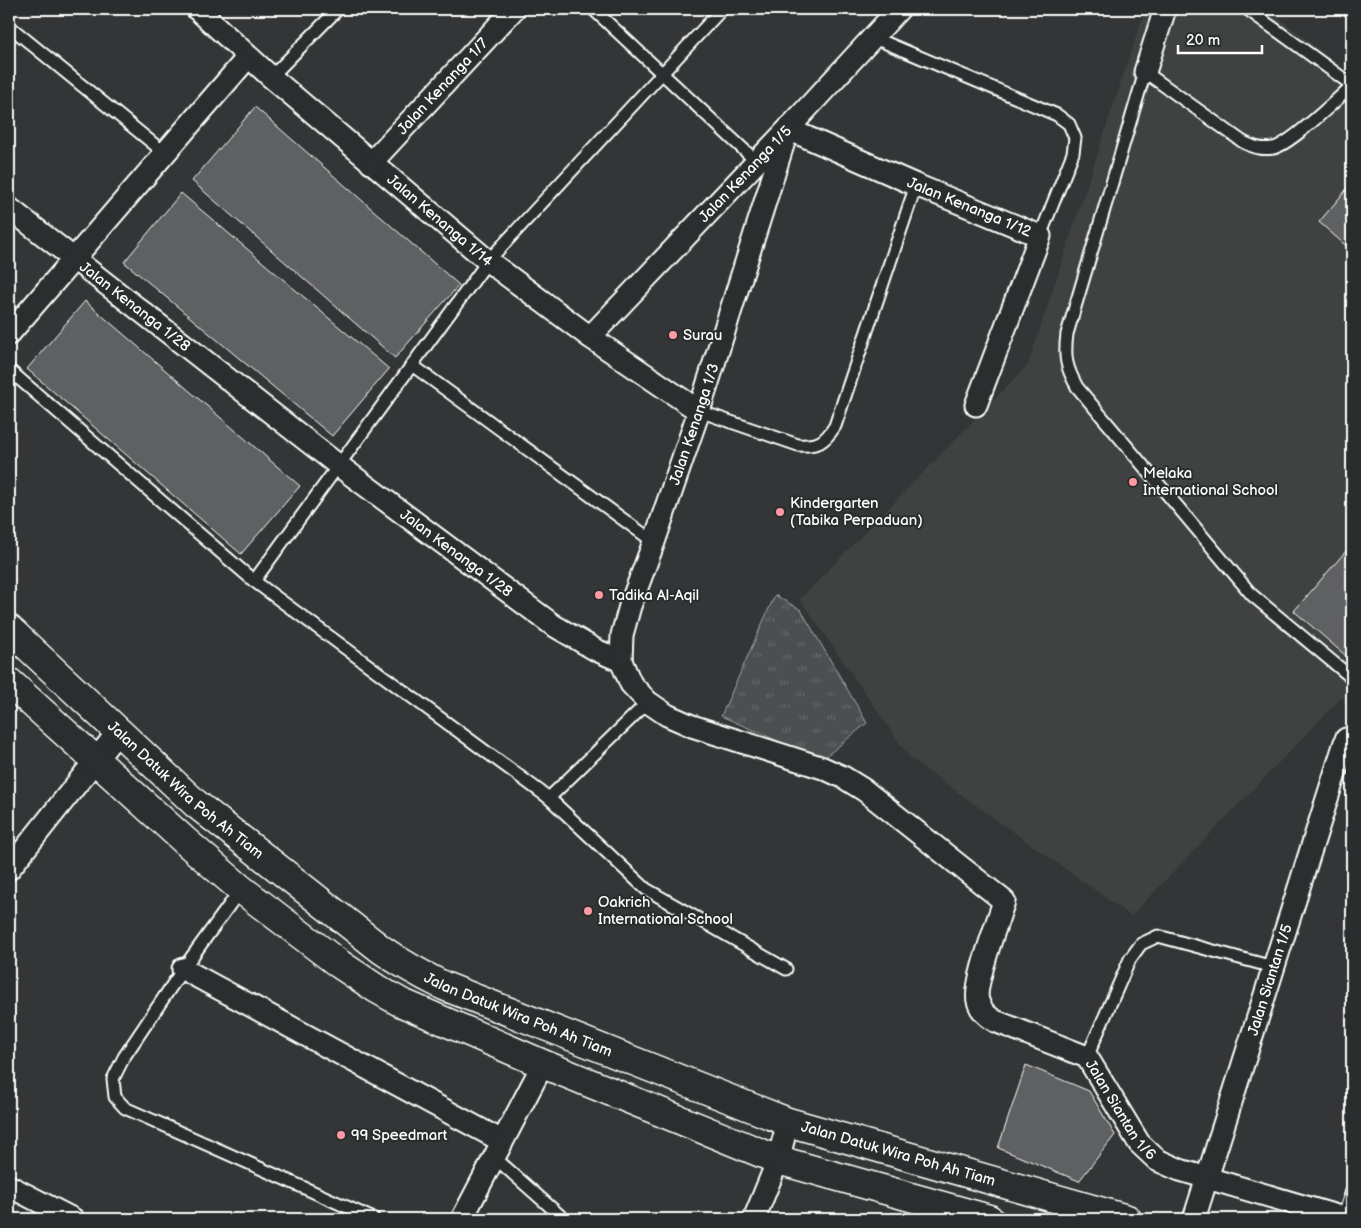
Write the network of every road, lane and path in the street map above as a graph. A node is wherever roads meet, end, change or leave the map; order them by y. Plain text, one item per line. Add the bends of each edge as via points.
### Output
1 (197, 9) edge
2 (338, 9) edge
3 (514, 9) edge
4 (592, 9) edge
5 (722, 9) edge
6 (899, 9) edge
7 (1165, 9) edge
8 (1247, 9) edge
9 (9, 26) edge
10 (872, 37) junction
11 (248, 57) junction
12 (1146, 72) junction
13 (662, 74) junction
14 (271, 77) junction
15 (1352, 86) edge
16 (788, 129) junction
17 (166, 154) junction
18 (371, 162) junction
19 (757, 162) junction
20 (916, 185) junction
21 (9, 208) edge
22 (1040, 236) junction
23 (74, 259) junction
24 (488, 261) junction
25 (9, 334) edge
26 (590, 337) junction
27 (412, 365) junction
28 (9, 370) edge
29 (976, 405) dead end
30 (699, 411) junction
31 (338, 465) junction
32 (654, 542) junction
33 (254, 581) junction
34 (9, 628) edge
35 (621, 661) junction
36 (1352, 678) edge
37 (9, 682) edge
38 (648, 702) junction
39 (118, 732) junction
40 (1349, 740) edge
41 (95, 762) junction
42 (550, 798) junction
43 (9, 869) edge
44 (241, 889) junction
45 (1273, 967) junction
46 (183, 968) junction
47 (786, 969) dead end
48 (1087, 1057) junction
49 (543, 1064) junction
50 (788, 1122) junction
51 (498, 1149) junction
52 (778, 1160) junction
53 (1206, 1178) junction
54 (9, 1186) edge
55 (1352, 1191) edge
56 (73, 1219) edge
57 (374, 1219) edge
58 (462, 1219) edge
59 (564, 1219) edge
60 (757, 1219) edge
61 (989, 1219) edge
62 (1127, 1219) edge
63 (1194, 1219) edge
64 (1345, 1219) edge

1 - 11 street, Jalan Kenanga 1/14
2 - 14 lane
3 - 18 street, Jalan Kenanga 1/7
4 - 13 lane
5 - 13 lane
6 - 10 street, Jalan Kenanga 1/5
7 - 12 street
8 - 15 lane
9 - 17 lane
10 - 16 street, Jalan Kenanga 1/5
10 - 22 lane via 1057,114 1069,124 1075,138 1073,153
11 - 14 street, Jalan Kenanga 1/14
11 - 17 street, Jalan Kenanga 1/28
12 - 15 lane via 1243,142 1258,149 1275,148 1289,140
12 - 36 lane via 1067,334 1064,353 1068,371 1077,387 1252,595
13 - 19 lane
13 - 24 lane
14 - 18 street, Jalan Kenanga 1/14
16 - 19 street, Jalan Kenanga 1/5
16 - 20 street, Jalan Kenanga 1/12
16 - 30 street, Jalan Kenanga 1/3
17 - 23 street, Jalan Kenanga 1/28
18 - 24 street, Jalan Kenanga 1/14
19 - 26 street, Jalan Kenanga 1/5
20 - 22 street, Jalan Kenanga 1/12
20 - 30 lane via 836,426 827,439 814,445 798,444
21 - 23 street
22 - 29 street, Jalan Kenanga 1/12
23 - 25 street, Jalan Kenanga 1/28
23 - 31 street, Jalan Kenanga 1/28
24 - 26 street, Jalan Kenanga 1/14
24 - 27 lane
26 - 30 street, Jalan Kenanga 1/14
27 - 31 lane
27 - 32 lane
28 - 33 lane
30 - 32 street, Jalan Kenanga 1/3
31 - 33 lane
31 - 35 street, Jalan Kenanga 1/28 via 553,626
32 - 35 street, Jalan Kenanga 1/3 via 626,620
33 - 42 lane
34 - 39 street, Jalan Datuk Wira Poh Ah Tiam
35 - 38 street via 631,684
37 - 41 street
38 - 42 lane
38 - 48 street, Jalan Siantan 1/6 via 692,726 844,777 1004,902 978,985 977,1000 983,1013 995,1021
39 - 41 street
39 - 50 street, Jalan Datuk Wira Poh Ah Tiam via 196,804 404,966 444,986
40 - 45 street, Jalan Siantan 1/5
41 - 43 street
41 - 44 street
42 - 47 lane via 646,889
44 - 46 lane
44 - 49 street via 377,990 419,1012
45 - 48 lane via 1158,936 1141,944 1130,958
45 - 53 street, Jalan Siantan 1/5
46 - 51 street
46 - 57 lane via 124,1057 113,1079 115,1097 125,1108
48 - 53 street, Jalan Siantan 1/6 via 1139,1143 1157,1160
49 - 51 street
49 - 52 street
50 - 52 street
50 - 62 street, Jalan Datuk Wira Poh Ah Tiam
51 - 58 street
51 - 59 lane
52 - 60 street
52 - 61 street
53 - 63 street, Jalan Siantan 1/5
53 - 64 street, Jalan Siantan 1/6
54 - 56 street
55 - 64 lane

